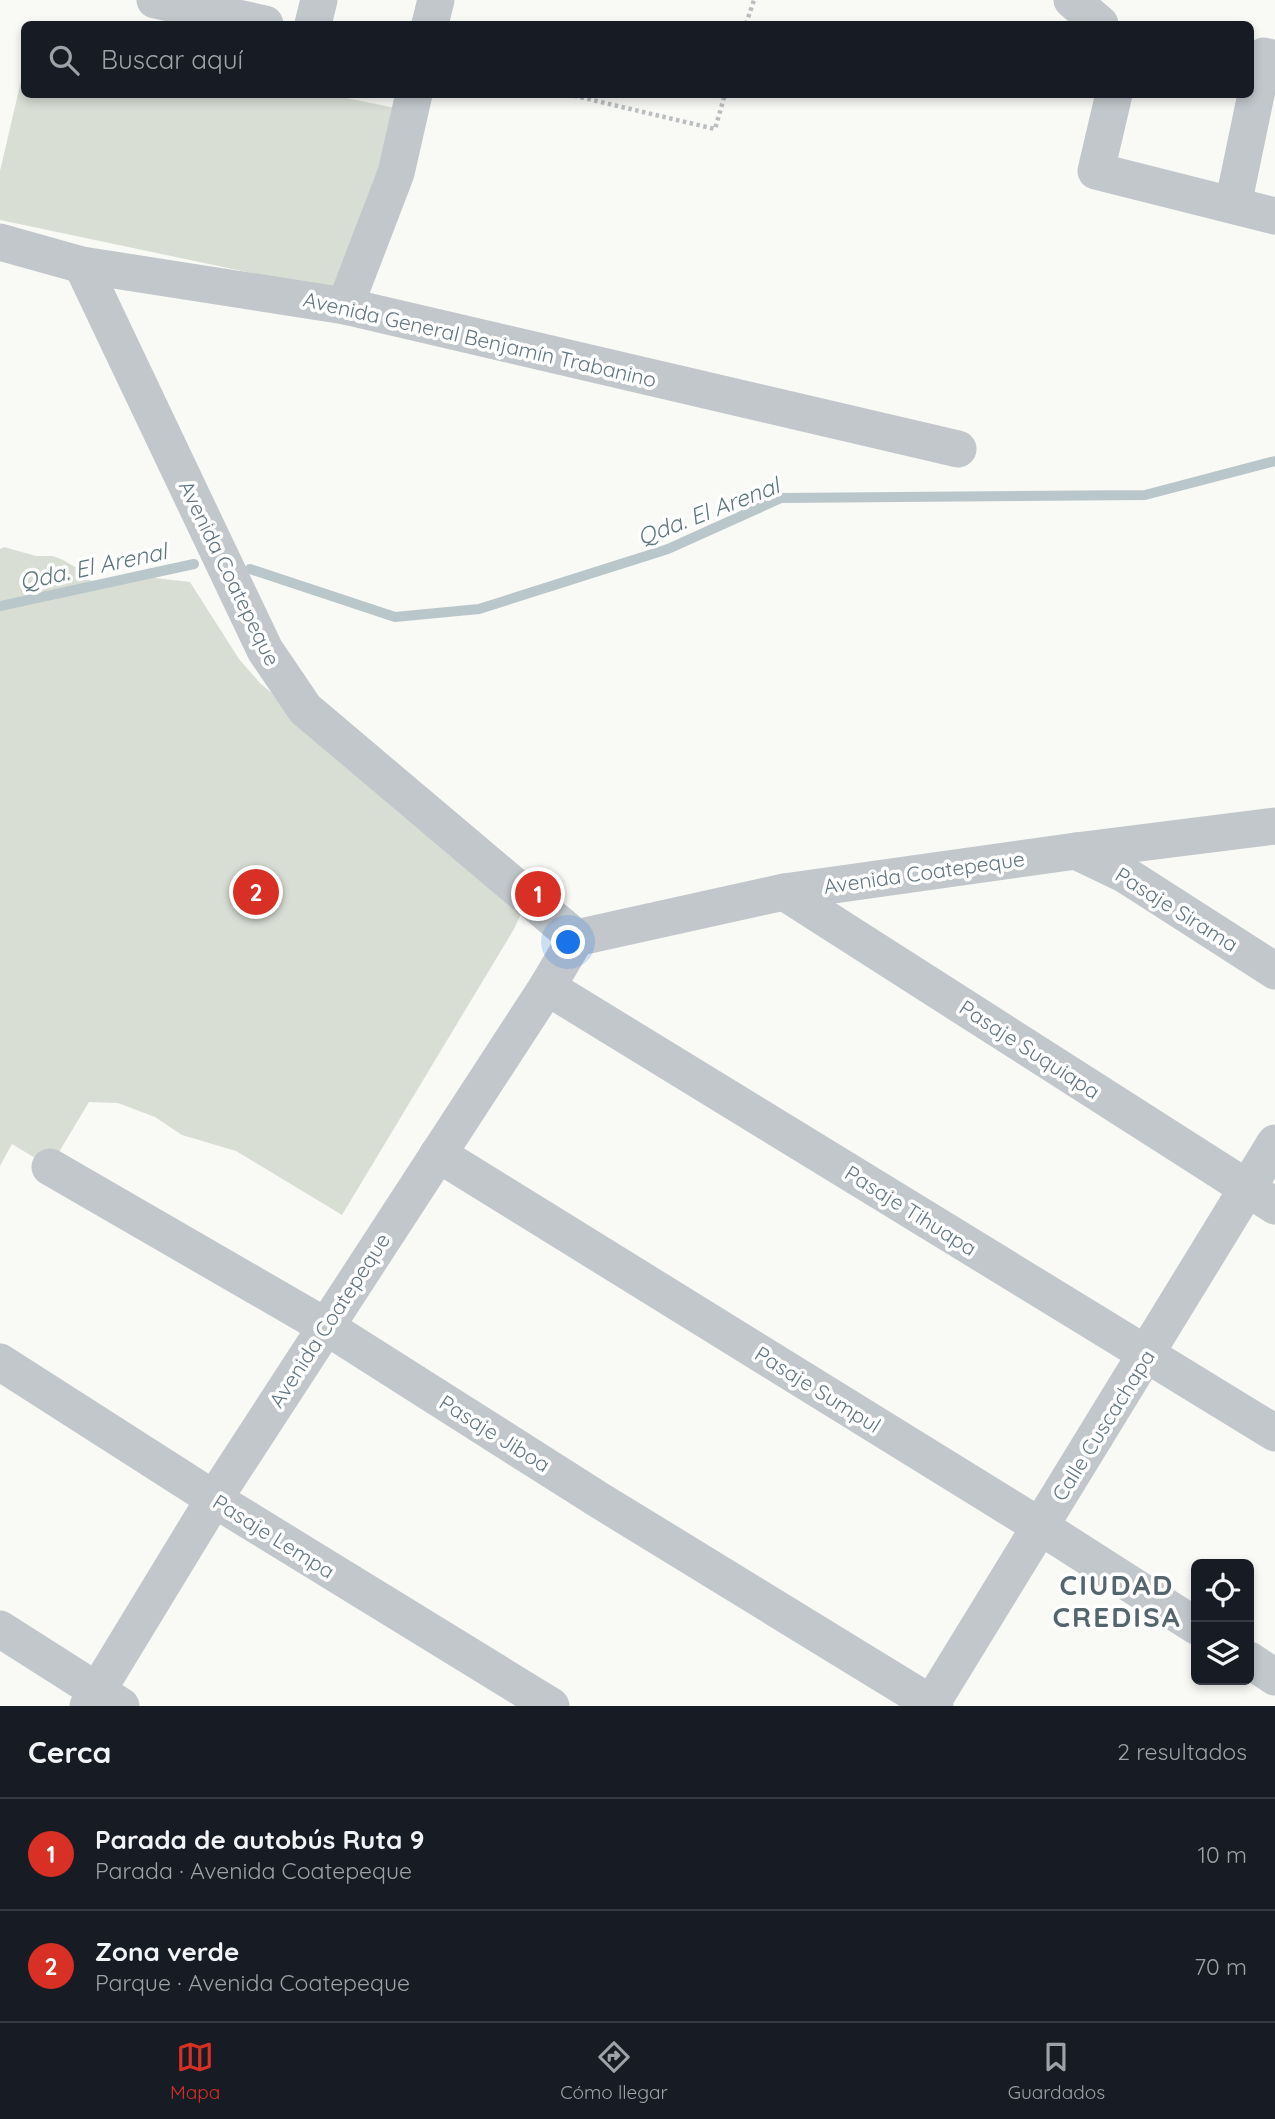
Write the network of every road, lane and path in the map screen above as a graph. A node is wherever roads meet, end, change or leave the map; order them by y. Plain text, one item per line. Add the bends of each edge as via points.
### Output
1 (155, 0) edge
2 (319, 0) edge
3 (436, 0) edge
4 (754, 0) edge
5 (1072, 0) edge
6 (251, 21) edge
7 (314, 21) edge
8 (431, 21) edge
9 (747, 21) edge
10 (1096, 21) edge
11 (1275, 59) edge
12 (413, 98) edge
13 (583, 98) edge
14 (724, 98) edge
15 (1114, 98) edge
16 (1233, 205) junction
17 (1275, 216) edge
18 (0, 242) edge
19 (82, 265) junction
20 (345, 306) junction
21 (958, 449) dead end
22 (1275, 826) edge
23 (1076, 851) junction
24 (785, 892) junction
25 (576, 938) junction
26 (1275, 971) edge
27 (547, 987) junction
28 (1275, 1143) edge
29 (438, 1154) junction
30 (50, 1167) dead end
31 (1261, 1197) edge
32 (325, 1326) junction
33 (1147, 1355) junction
34 (0, 1362) edge
35 (1275, 1433) edge
36 (214, 1499) junction
37 (1041, 1527) junction
38 (1191, 1623) edge
39 (0, 1629) edge
40 (1254, 1663) edge
41 (1275, 1677) edge
42 (102, 1701) edge
43 (932, 1705) edge
44 (551, 1706) edge

1 - 6 street
2 - 7 street
3 - 8 street
4 - 9 path
5 - 10 street
11 - 16 street via 1264,56
12 - 20 street via 396,173
13 - 14 path via 715,130
15 - 16 street via 1096,171
16 - 17 street
18 - 19 street, Avenida General Benjamín Trabanino
19 - 20 street, Avenida General Benjamín Trabanino
19 - 25 street, Avenida Coatepeque via 265,650 306,709
20 - 21 street, Avenida General Benjamín Trabanino
22 - 23 street, Avenida Coatepeque
23 - 24 street, Avenida Coatepeque
23 - 26 street, Pasaje Sirama via 1124,874
24 - 25 street, Avenida Coatepeque
24 - 31 street, Pasaje Suquiapa
25 - 27 street, Avenida Coatepeque
27 - 29 street, Avenida Coatepeque
27 - 33 street, Pasaje Tihuapa
28 - 31 street, Calle Cuscachapa
29 - 32 street, Avenida Coatepeque
29 - 37 street, Pasaje Sumpul
30 - 32 street, Pasaje Jiboa
31 - 33 street, Calle Cuscachapa
32 - 36 street, Avenida Coatepeque
32 - 43 street, Pasaje Jiboa
33 - 35 street, Pasaje Tihuapa
33 - 37 street, Calle Cuscachapa
34 - 36 street, Pasaje Lempa
36 - 42 street, Avenida Coatepeque
36 - 44 street, Pasaje Lempa
37 - 38 street, Pasaje Sumpul
37 - 43 street, Calle Cuscachapa
39 - 42 street
40 - 41 street

